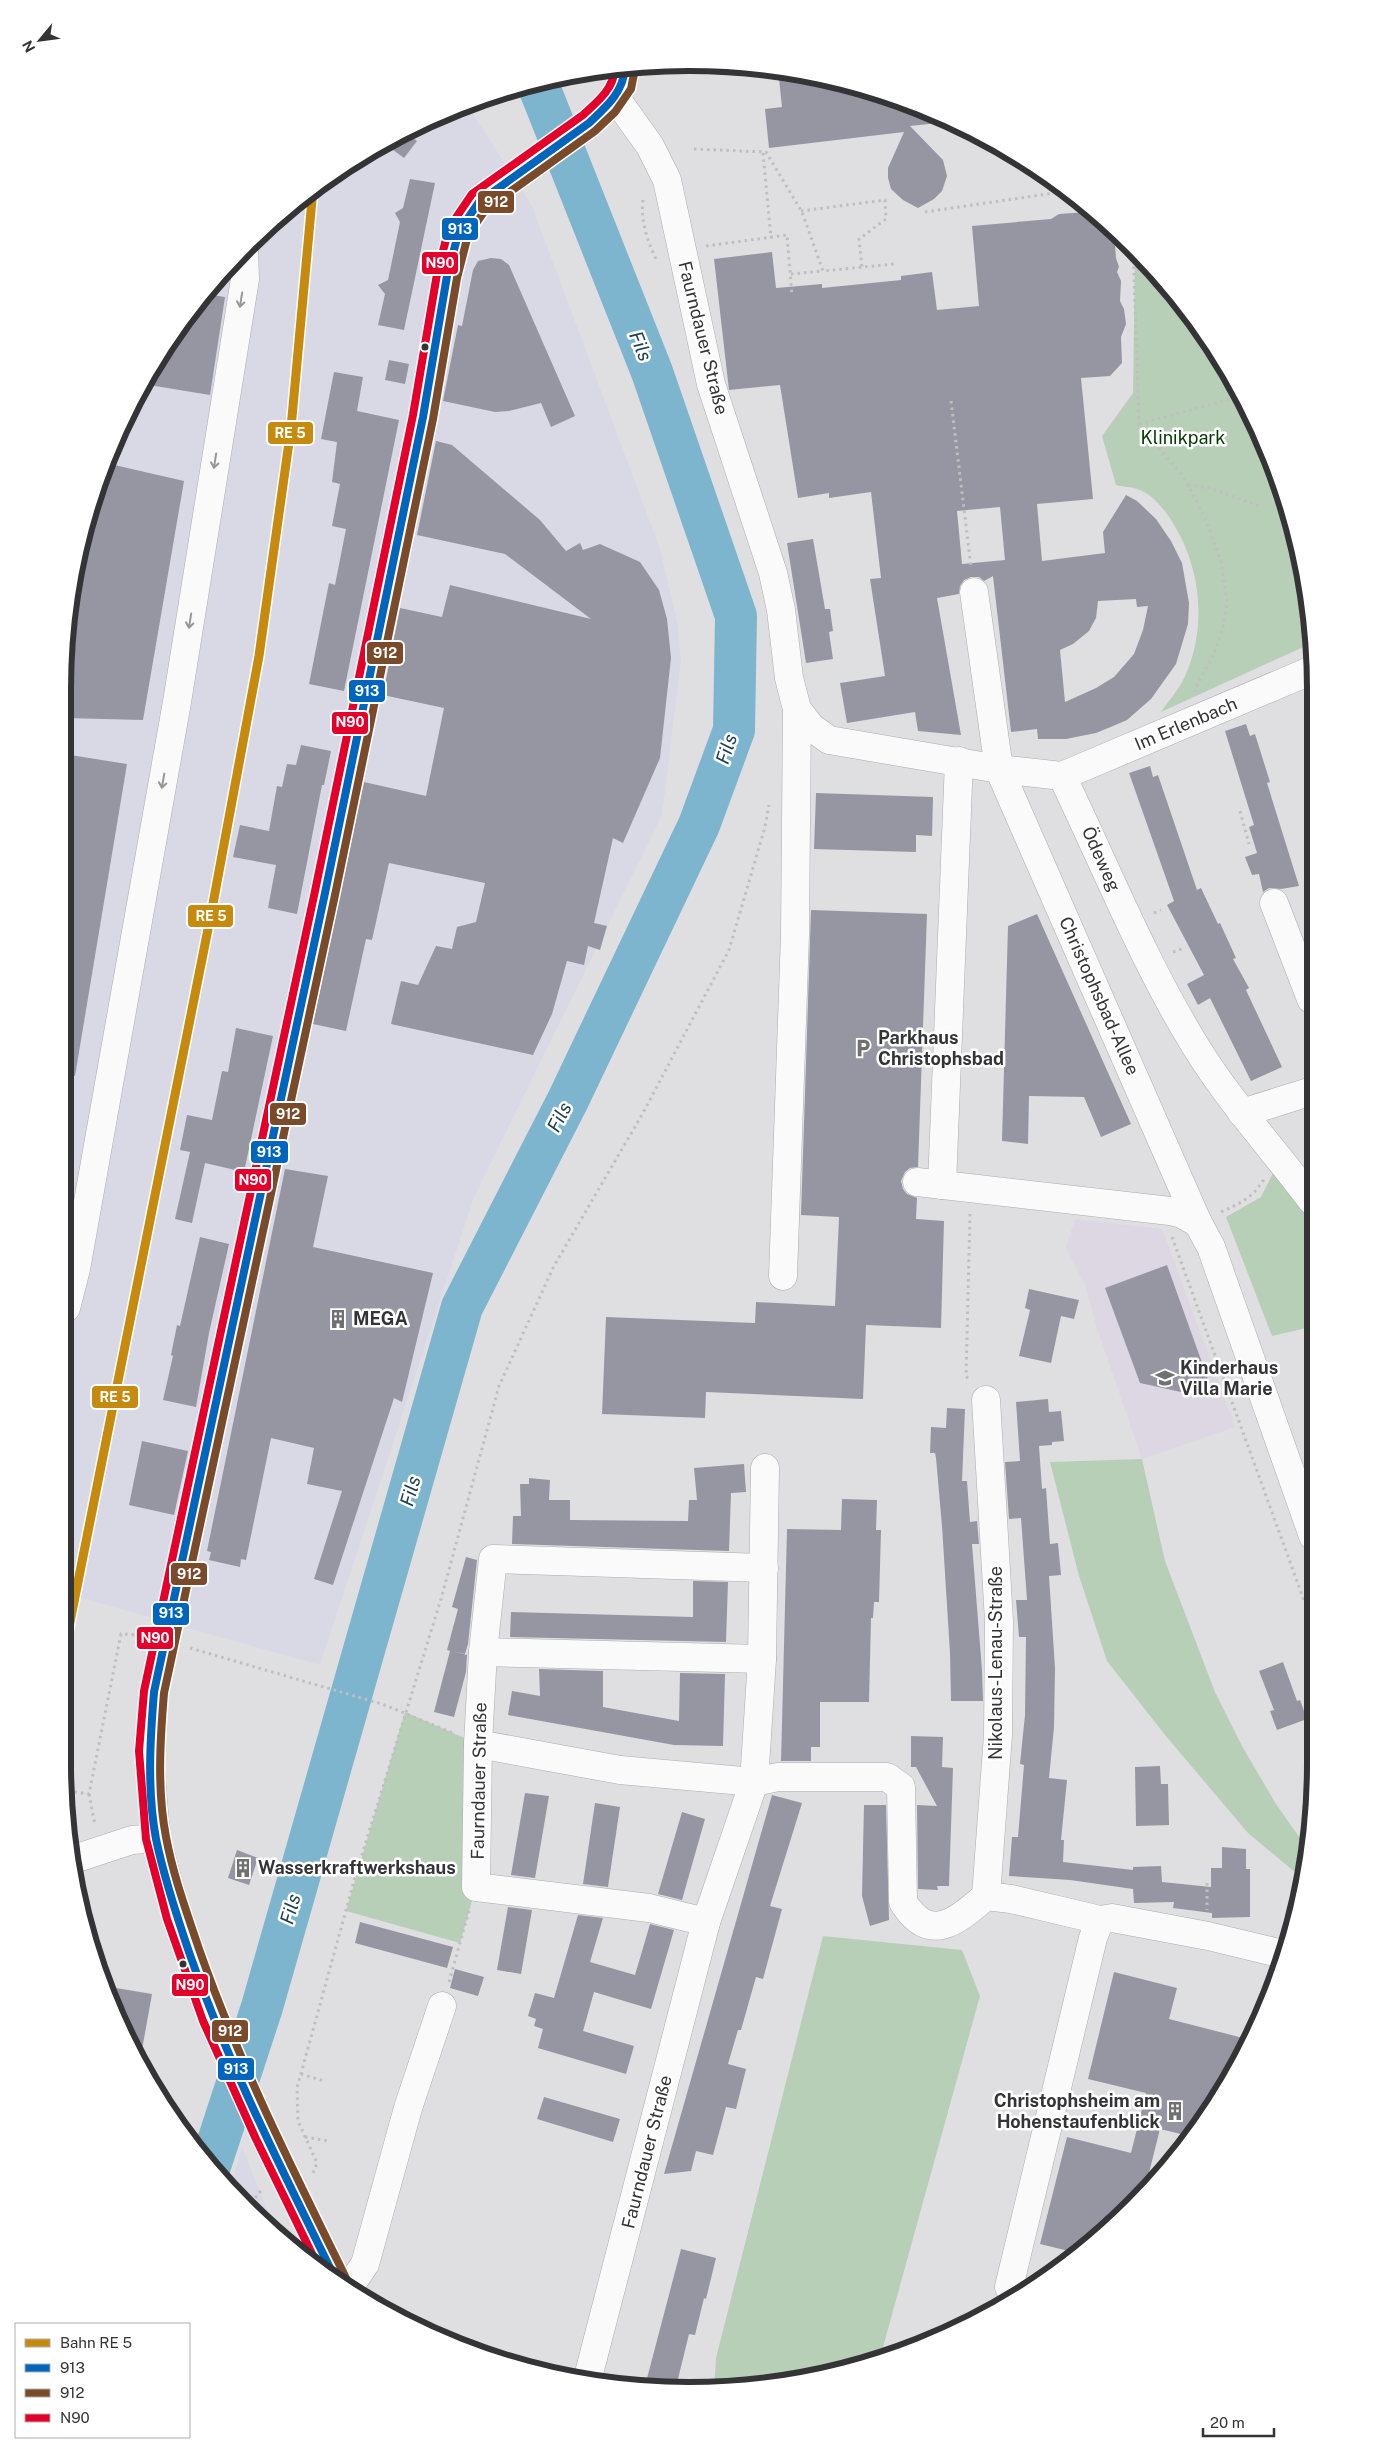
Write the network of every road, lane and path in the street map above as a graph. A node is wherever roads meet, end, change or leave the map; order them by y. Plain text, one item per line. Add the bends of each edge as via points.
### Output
1 (625, 75) edge
2 (615, 97) junction
3 (694, 149) dead end
4 (763, 153) junction
5 (1056, 193) edge
6 (801, 211) junction
7 (925, 212) dead end
8 (771, 238) junction
9 (703, 246) dead end
10 (1133, 260) edge
11 (244, 261) edge
12 (894, 264) dead end
13 (862, 268) junction
14 (823, 271) junction
15 (790, 274) junction
16 (792, 296) dead end
17 (1234, 398) edge
18 (951, 401) dead end
19 (1139, 424) junction
20 (1188, 485) junction
21 (1262, 507) dead end
22 (974, 592) joint
23 (1306, 673) edge
24 (1192, 694) dead end
25 (797, 710) junction
26 (959, 761) junction
27 (999, 769) junction
28 (1062, 776) junction
29 (770, 799) dead end
30 (1240, 811) dead end
31 (1249, 844) dead end
32 (1274, 903) dead end
33 (1307, 986) edge
34 (1307, 1092) edge
35 (1242, 1113) junction
36 (1272, 1152) junction
37 (971, 1188) junction
38 (1307, 1195) edge
39 (1198, 1223) junction
40 (1171, 1236) dead end
41 (783, 1276) dead end
42 (71, 1288) edge
43 (986, 1400) joint
44 (765, 1468) dead end
45 (1307, 1519) edge
46 (764, 1568) junction
47 (1307, 1609) edge
48 (483, 1652) junction
49 (762, 1658) junction
50 (304, 1680) dead end
51 (405, 1712) junction
52 (478, 1744) junction
53 (754, 1782) junction
54 (89, 1794) dead end
55 (156, 1838) junction
56 (100, 1849) junction
57 (79, 1857) edge
58 (476, 1887) junction
59 (986, 1896) junction
60 (1100, 1920) junction
61 (706, 1922) junction
62 (1277, 1953) edge
63 (442, 2006) joint
64 (301, 2074) junction
65 (324, 2080) dead end
66 (305, 2138) junction
67 (329, 2141) dead end
68 (292, 2189) junction
69 (252, 2201) edge
70 (329, 2266) edge
71 (352, 2282) edge
72 (1014, 2289) edge
73 (590, 2373) edge

1 - 2 street
2 - 25 street, Faurndauer Straße via 650,146 667,180 710,384 773,573 782,610 788,678
2 - 55 street via 589,123 479,202 459,231 446,276 423,418 325,893 161,1654 149,1751
3 - 4 path
4 - 6 path via 766,152
4 - 8 path
5 - 7 path
6 - 13 path via 885,200 886,219 859,239
6 - 14 path
8 - 9 path
8 - 15 path via 787,235
10 - 19 path
11 -> 42 street via 244,279 177,702
12 - 13 path
13 - 14 path
14 - 15 path
15 - 16 path
17 - 19 path
18 - 22 path
19 - 20 path
20 - 21 path via 1209,488
20 - 24 path via 1206,520 1221,562 1227,602 1214,654
22 - 27 street, Christophsbad-Allee
23 - 28 street, Im Erlenbach
25 - 26 street via 811,727 829,740
25 - 41 street via 806,936
26 - 27 street
26 - 37 street via 959,810 930,1184
27 - 28 street
27 - 39 street, Christophsbad-Allee
28 - 35 street, Ödeweg via 1164,993 1198,1050
29 - 51 path via 765,827 729,950 643,1113 554,1266 500,1386 441,1599
30 - 31 path
32 - 33 street
34 - 35 street
35 - 36 street, Ödeweg
36 - 38 street, Ödeweg
36 - 39 path via 1257,1191
37 - 39 street via 1170,1211
37 - 43 path via 966,1376
39 - 45 street, Christophsbad-Allee via 1211,1247
40 - 47 path
43 - 59 street, Nikolaus-Lenau-Straße via 999,1630 998,1735
44 - 46 street, Faurndauer Straße
46 - 48 street, Faurndauer Straße via 492,1559
46 - 49 street, Faurndauer Straße
48 - 49 street
48 - 52 street, Faurndauer Straße
49 - 53 street, Faurndauer Straße
50 - 51 path
51 - 52 path
51 - 64 path
52 - 53 street via 620,1770
52 - 58 street, Faurndauer Straße
53 - 59 street via 778,1776 888,1777 901,1787 903,1902 913,1918 923,1924 940,1926 960,1919
53 - 61 street, Faurndauer Straße
54 - 56 path
55 - 56 street via 132,1840
55 - 68 street via 177,1916 212,2017
56 - 57 street
58 - 61 street via 649,1908
58 - 63 path
59 - 60 street
60 - 62 street via 1112,1918
60 - 72 street via 1009,2287
61 - 73 street, Faurndauer Straße
63 - 71 street via 408,2108 364,2264
64 - 65 path
64 - 66 path via 297,2088 298,2121
66 - 67 path
66 - 68 path via 317,2163 311,2179
68 - 69 path via 272,2199 265,2185
68 - 70 street

